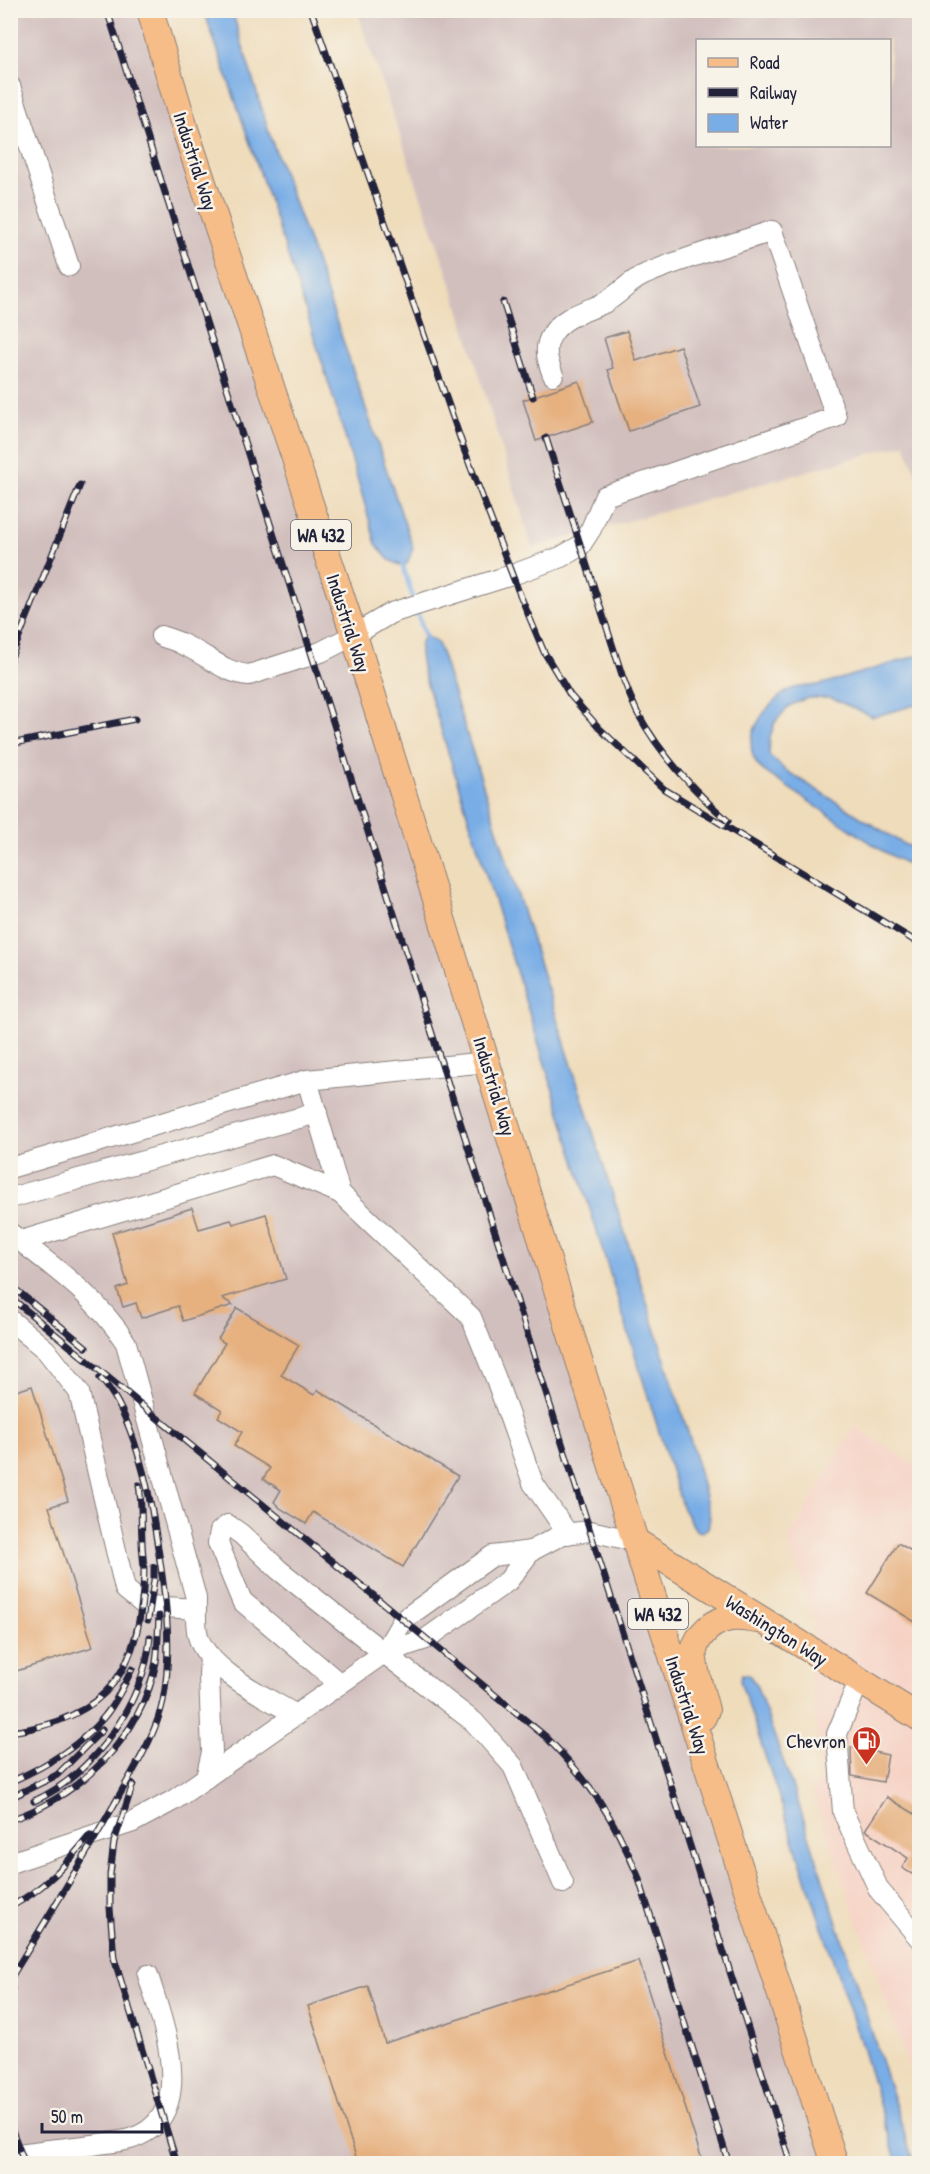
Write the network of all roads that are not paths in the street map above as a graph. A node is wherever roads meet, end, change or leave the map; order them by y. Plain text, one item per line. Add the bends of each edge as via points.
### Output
1 (150, 10) edge
2 (10, 86) edge
3 (69, 266) dead end
4 (553, 375) dead end
5 (354, 635) junction
6 (161, 636) dead end
7 (487, 1062) junction
8 (307, 1080) junction
9 (317, 1113) junction
10 (10, 1168) edge
11 (340, 1193) junction
12 (10, 1198) edge
13 (16, 1237) edge
14 (10, 1320) edge
15 (568, 1534) junction
16 (635, 1541) junction
17 (531, 1551) junction
18 (196, 1609) junction
19 (761, 1620) junction
20 (384, 1653) junction
21 (210, 1656) junction
22 (859, 1681) junction
23 (340, 1684) junction
24 (296, 1715) junction
25 (920, 1718) edge
26 (696, 1731) junction
27 (206, 1778) junction
28 (10, 1863) edge
29 (563, 1883) dead end
30 (920, 1940) edge
31 (148, 1975) dead end
32 (10, 2155) edge
33 (835, 2163) edge

1 - 5 main road, Industrial Way / WA 432 via 185,129
2 - 3 lane
4 - 5 lane via 547,345 552,334 574,315 606,302 643,275 772,231 836,417 605,496 580,546 561,557 391,613
5 - 6 lane via 321,652 249,675 232,672
5 - 7 main road, Industrial Way / WA 432
7 - 8 lane
7 - 16 main road, Industrial Way / WA 432
8 - 9 lane
8 - 10 lane
9 - 11 lane
9 - 12 lane
11 - 13 lane via 273,1165
11 - 15 lane via 471,1317 533,1483
13 - 18 lane via 95,1303 126,1343
14 - 18 lane via 46,1350 79,1392 125,1589 150,1606
15 - 16 lane via 590,1531
15 - 17 lane
16 - 19 main road, Washington Way
16 - 26 main road, Industrial Way / WA 432
17 - 20 lane via 508,1581 426,1639
17 - 20 lane via 492,1556 403,1620
18 - 21 lane via 198,1637
19 - 22 main road, Washington Way
19 - 26 main road via 726,1619 703,1633 696,1644 693,1658 706,1710
20 - 23 lane
20 - 23 lane via 228,1525 220,1531 218,1543 242,1600
20 - 29 lane via 474,1722 513,1766
21 - 24 lane via 232,1678
21 - 27 lane via 212,1752
22 - 25 main road, Washington Way
22 - 30 lane via 837,1734 843,1812 879,1890
23 - 24 lane
24 - 27 lane
26 - 33 main road, Industrial Way / WA 432
27 - 28 lane via 133,1822
31 - 32 lane via 173,2071 161,2115 151,2127 132,2138

